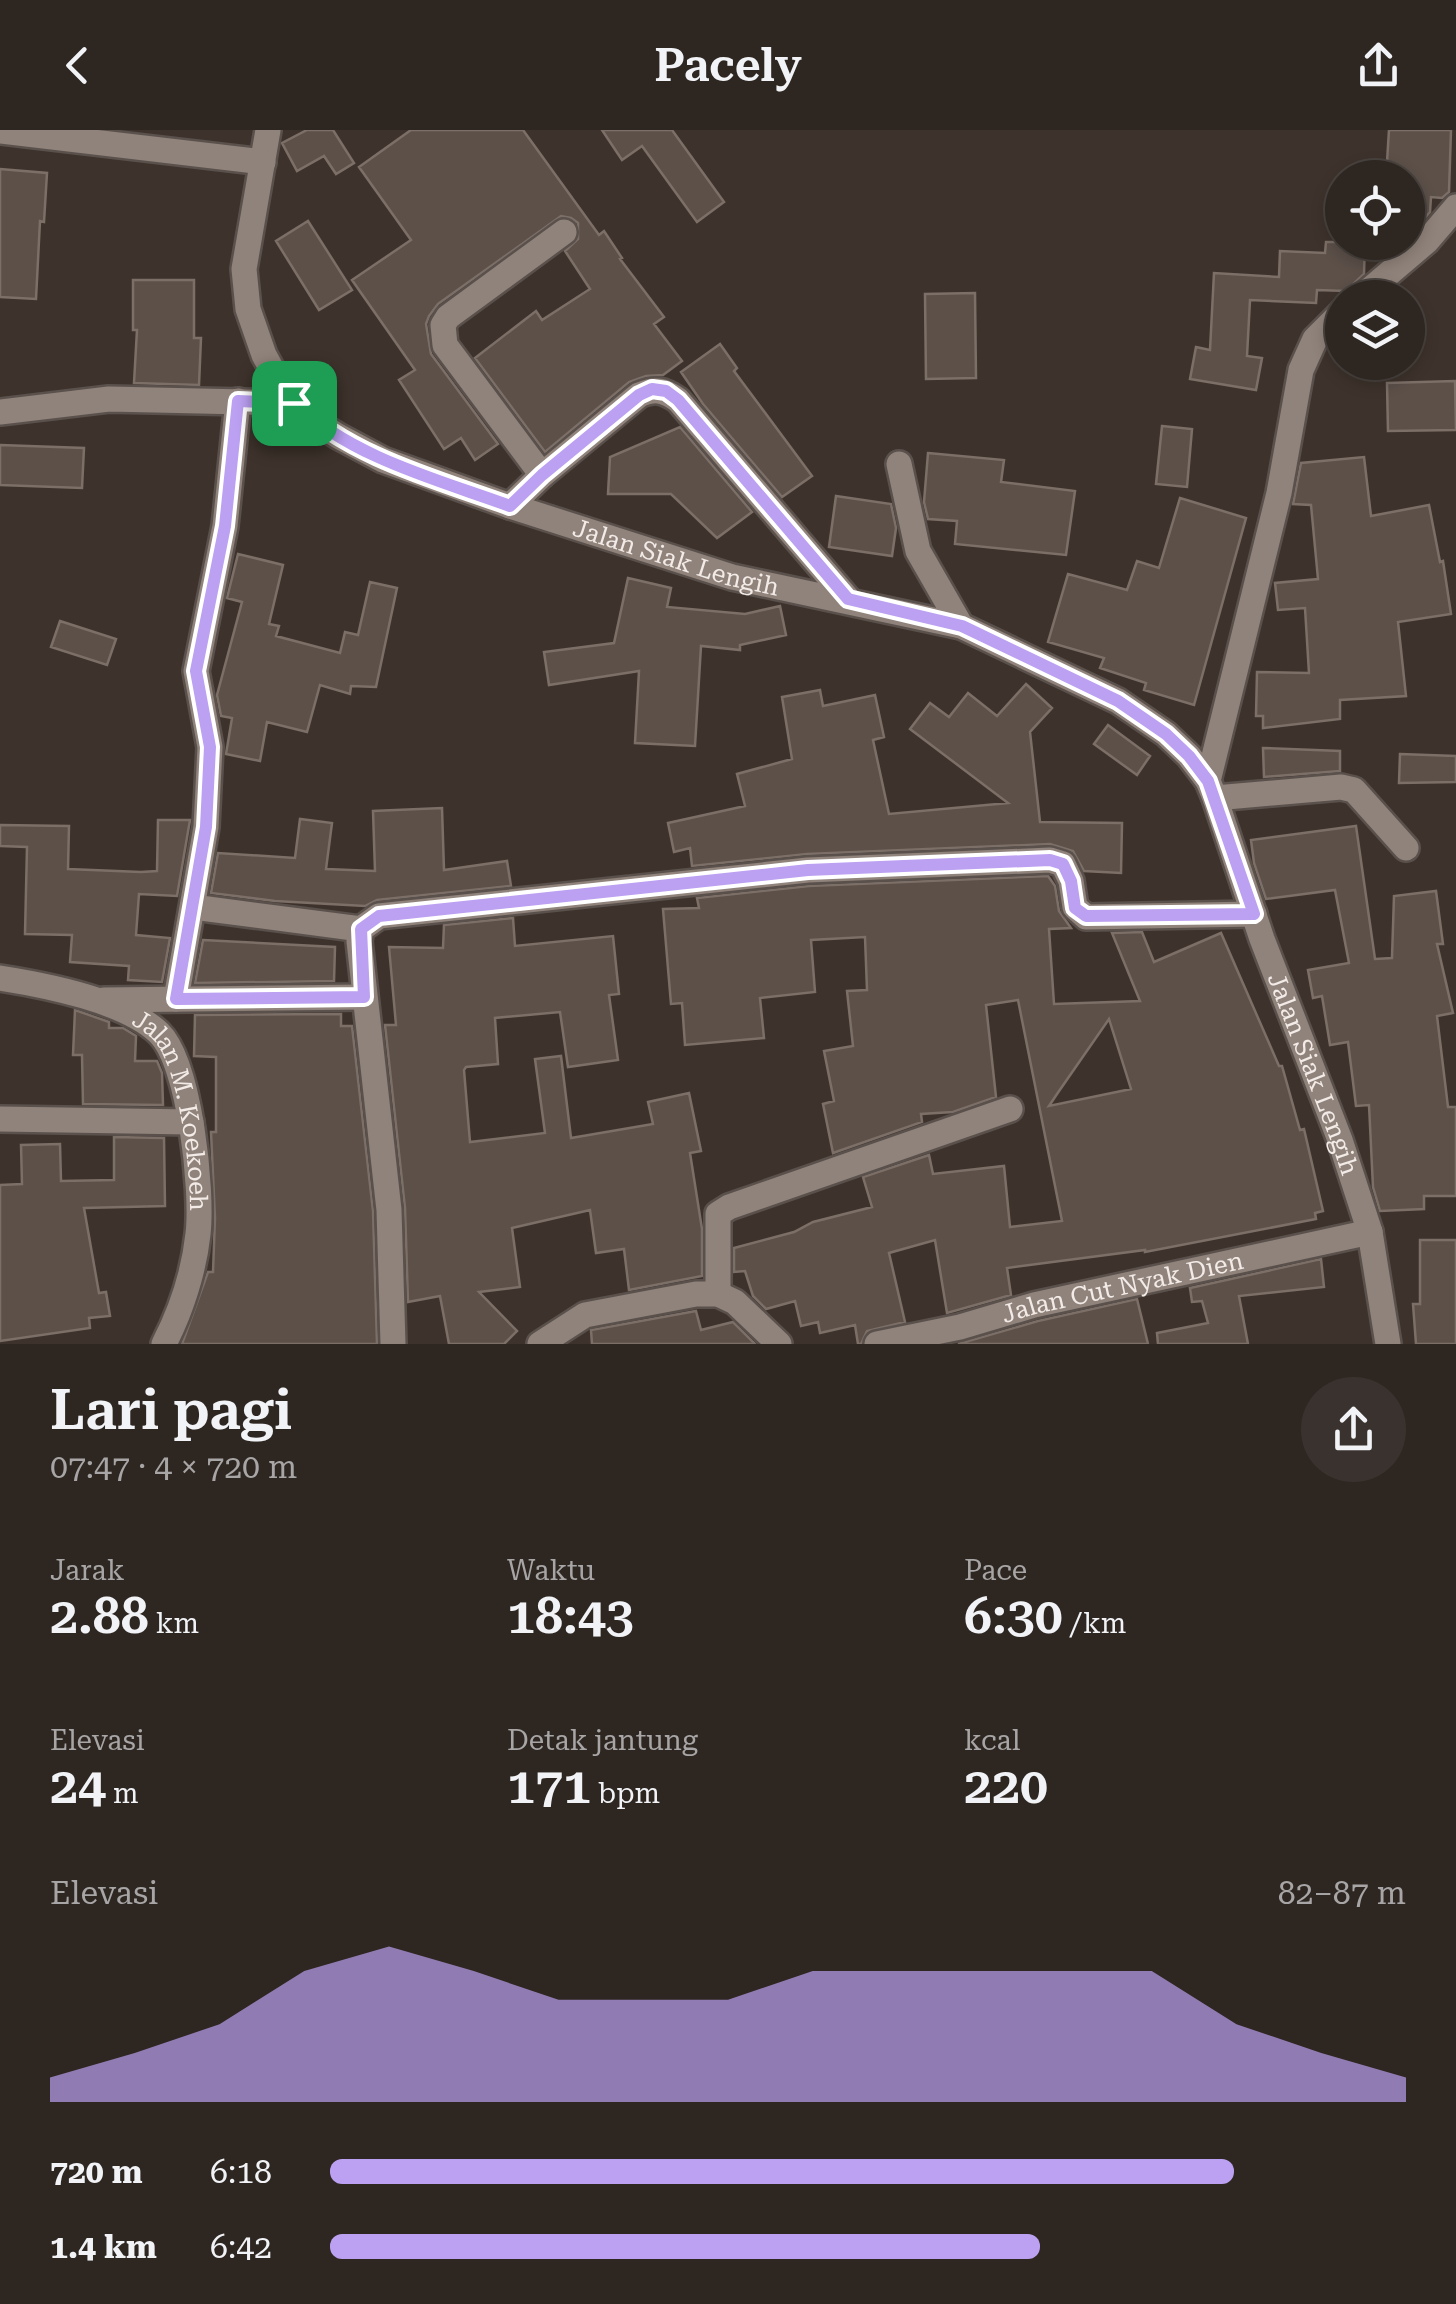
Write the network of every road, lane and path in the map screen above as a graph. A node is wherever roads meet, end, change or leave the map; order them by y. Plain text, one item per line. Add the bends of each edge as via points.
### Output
1 (268, 130) edge
2 (0, 131) edge
3 (263, 162) junction
4 (1456, 206) edge
5 (564, 232) dead end
6 (1381, 280) edge
7 (1325, 330) edge
8 (238, 401) junction
9 (294, 403) junction
10 (0, 412) edge
11 (899, 464) dead end
12 (542, 475) junction
13 (510, 506) junction
14 (848, 599) junction
15 (962, 626) junction
16 (1211, 789) junction
17 (1406, 848) dead end
18 (193, 908) junction
19 (1254, 914) junction
20 (361, 929) junction
21 (0, 978) edge
22 (364, 997) junction
23 (176, 999) junction
24 (91, 1000) junction
25 (1010, 1109) dead end
26 (0, 1119) edge
27 (191, 1122) junction
28 (1370, 1232) junction
29 (718, 1294) junction
30 (962, 1335) edge
31 (164, 1344) edge
32 (393, 1344) edge
33 (540, 1344) edge
34 (779, 1344) edge
35 (877, 1344) edge
36 (1388, 1344) edge

1 - 3 street, Jalan Siak Lengih
2 - 3 street
3 - 9 street, Jalan Siak Lengih via 244,289 264,355
4 - 6 street
5 - 12 street via 444,326 445,345
7 - 16 street via 1301,370
8 - 9 street
8 - 10 street via 109,399
8 - 18 street via 225,526 196,671 210,758
9 - 13 street, Jalan Siak Lengih via 383,460
11 - 15 street via 918,551
12 - 13 street
12 - 14 street via 639,395 666,391
13 - 14 street, Jalan Siak Lengih via 732,577
14 - 15 street, Jalan Siak Lengih
15 - 16 street, Jalan Siak Lengih via 1118,701 1166,734
16 - 17 street via 1354,790
16 - 19 street, Jalan Siak Lengih
18 - 20 street
18 - 23 street
19 - 20 street via 1086,916 1075,908 1063,864 1050,860 808,870 379,916
19 - 28 street, Jalan Siak Lengih
20 - 22 street
21 - 24 street, Jalan M. Koekoeh
22 - 23 street
22 - 32 street via 388,1210
23 - 24 street
24 - 27 street, Jalan M. Koekoeh via 141,1020 168,1044
25 - 29 street via 729,1207 716,1224
26 - 27 street
27 - 31 street, Jalan M. Koekoeh via 198,1232
28 - 30 street, Jalan Cut Nyak Dien via 1034,1306
28 - 36 street, Jalan Siak Lengih
29 - 33 street via 585,1314
29 - 34 street
30 - 35 street, Jalan Cut Nyak Dien

